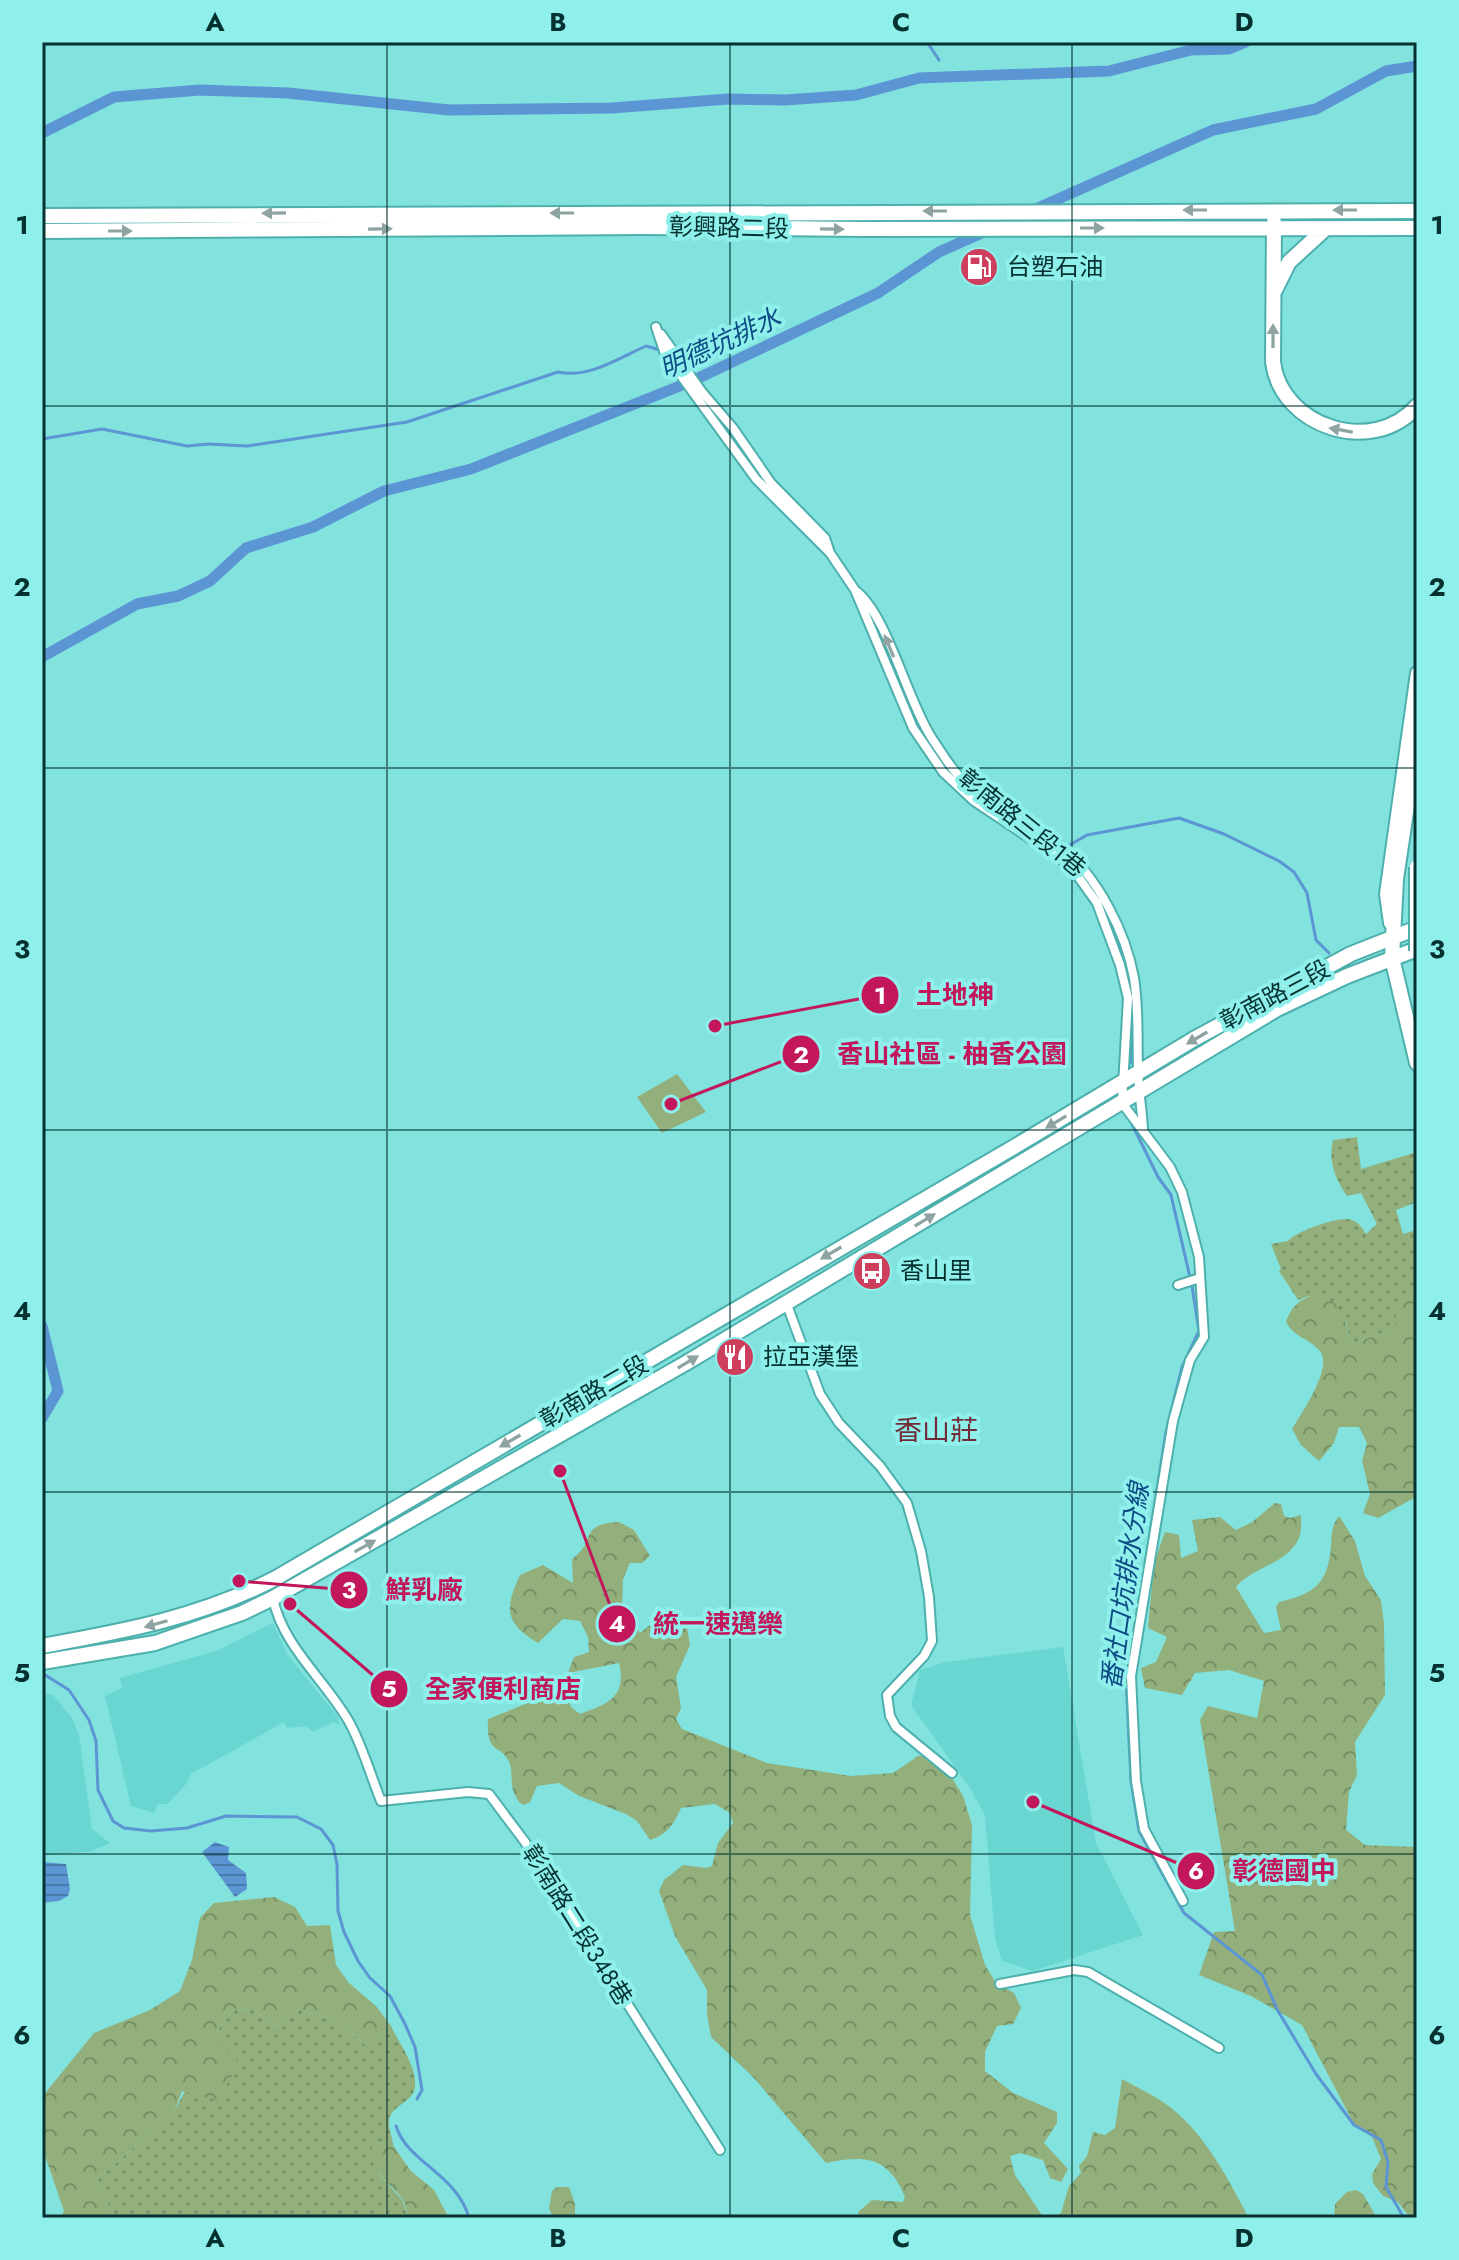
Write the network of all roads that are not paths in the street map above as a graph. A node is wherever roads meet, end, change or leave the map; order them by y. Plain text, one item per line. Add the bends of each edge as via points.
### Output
1 (1273, 209) junction
2 (1417, 211) edge
3 (42, 216) edge
4 (1417, 228) edge
5 (1274, 229) junction
6 (1325, 229) junction
7 (42, 231) edge
8 (1273, 293) junction
9 (683, 372) junction
10 (1417, 406) edge
11 (855, 590) junction
12 (1417, 673) edge
13 (1417, 738) edge
14 (1417, 867) edge
15 (1417, 928) edge
16 (1393, 936) junction
17 (1417, 950) edge
18 (1392, 958) junction
19 (1417, 1063) edge
20 (1138, 1073) junction
21 (1123, 1082) junction
22 (1140, 1092) junction
23 (1122, 1103) junction
24 (1143, 1129) junction
25 (1200, 1278) junction
26 (778, 1284) junction
27 (1178, 1285) dead end
28 (786, 1302) junction
29 (415, 1497) junction
30 (425, 1512) junction
31 (276, 1578) junction
32 (273, 1598) junction
33 (197, 1619) junction
34 (42, 1646) edge
35 (42, 1662) edge
36 (952, 1773) dead end
37 (1183, 1901) dead end
38 (1000, 1984) dead end
39 (1219, 2048) dead end
40 (720, 2150) dead end

2 -> 1 main road, 彰興路二段
1 -> 3 main road, 彰興路二段
1 - 5 main road
4 - 6 main road, 彰興路二段
5 - 6 main road, 彰興路二段
7 -> 5 main road, 彰興路二段
5 - 8 main road
6 - 8 main road via 1289,262
10 -> 8 main road via 1375,431 1330,429 1314,422 1275,378
9 - 9 street, 彰南路三段1巷 via 656,327 665,354
9 - 11 street, 彰南路三段1巷 via 756,479 830,553
20 -> 11 street, 彰南路三段1巷 via 1134,974 1105,900 1083,867 1062,849 959,777 911,699 866,599
11 - 21 street, 彰南路三段1巷 via 913,728 943,772 958,789 1061,859 1097,903 1128,998
12 - 16 street via 1386,894
13 - 16 main road via 1400,842
14 - 17 main road, bridge
15 - 16 main road, 彰南路三段
16 - 18 main road
16 -> 20 main road, 彰南路三段 via 1269,996
17 - 18 main road, 彰南路三段
18 - 19 main road
18 - 22 main road, 彰南路三段 via 1277,1009
20 - 21 main road, 彰南路三段
20 - 22 street, 彰南路三段1巷
21 - 23 street, 彰南路三段1巷
21 -> 26 main road, 彰南路二段
22 - 23 main road, 彰南路三段
22 - 24 street, 彰南路三段1巷
23 - 24 street
28 -> 23 main road, 彰南路二段
24 - 25 street via 1182,1192
25 - 27 street
25 - 37 street via 1204,1337 1190,1360 1173,1421 1131,1676 1144,1829
26 - 28 main road
26 -> 29 main road, 彰南路二段
30 -> 28 main road, 彰南路二段
28 - 36 street via 820,1394 907,1503 921,1551 932,1641 887,1695 890,1716 896,1727
29 - 30 main road
29 - 31 main road, 彰南路二段
32 -> 30 main road, 彰南路二段
31 - 32 main road
31 - 33 main road, 彰南路二段
32 - 33 main road, 彰南路二段 via 242,1613
32 - 40 street, 彰南路二段348巷 via 296,1650 349,1721 381,1801 489,1794 525,1842
33 -> 34 main road, 彰南路二段
33 - 35 main road, 彰南路二段 via 155,1643
38 - 39 street via 1088,1972

